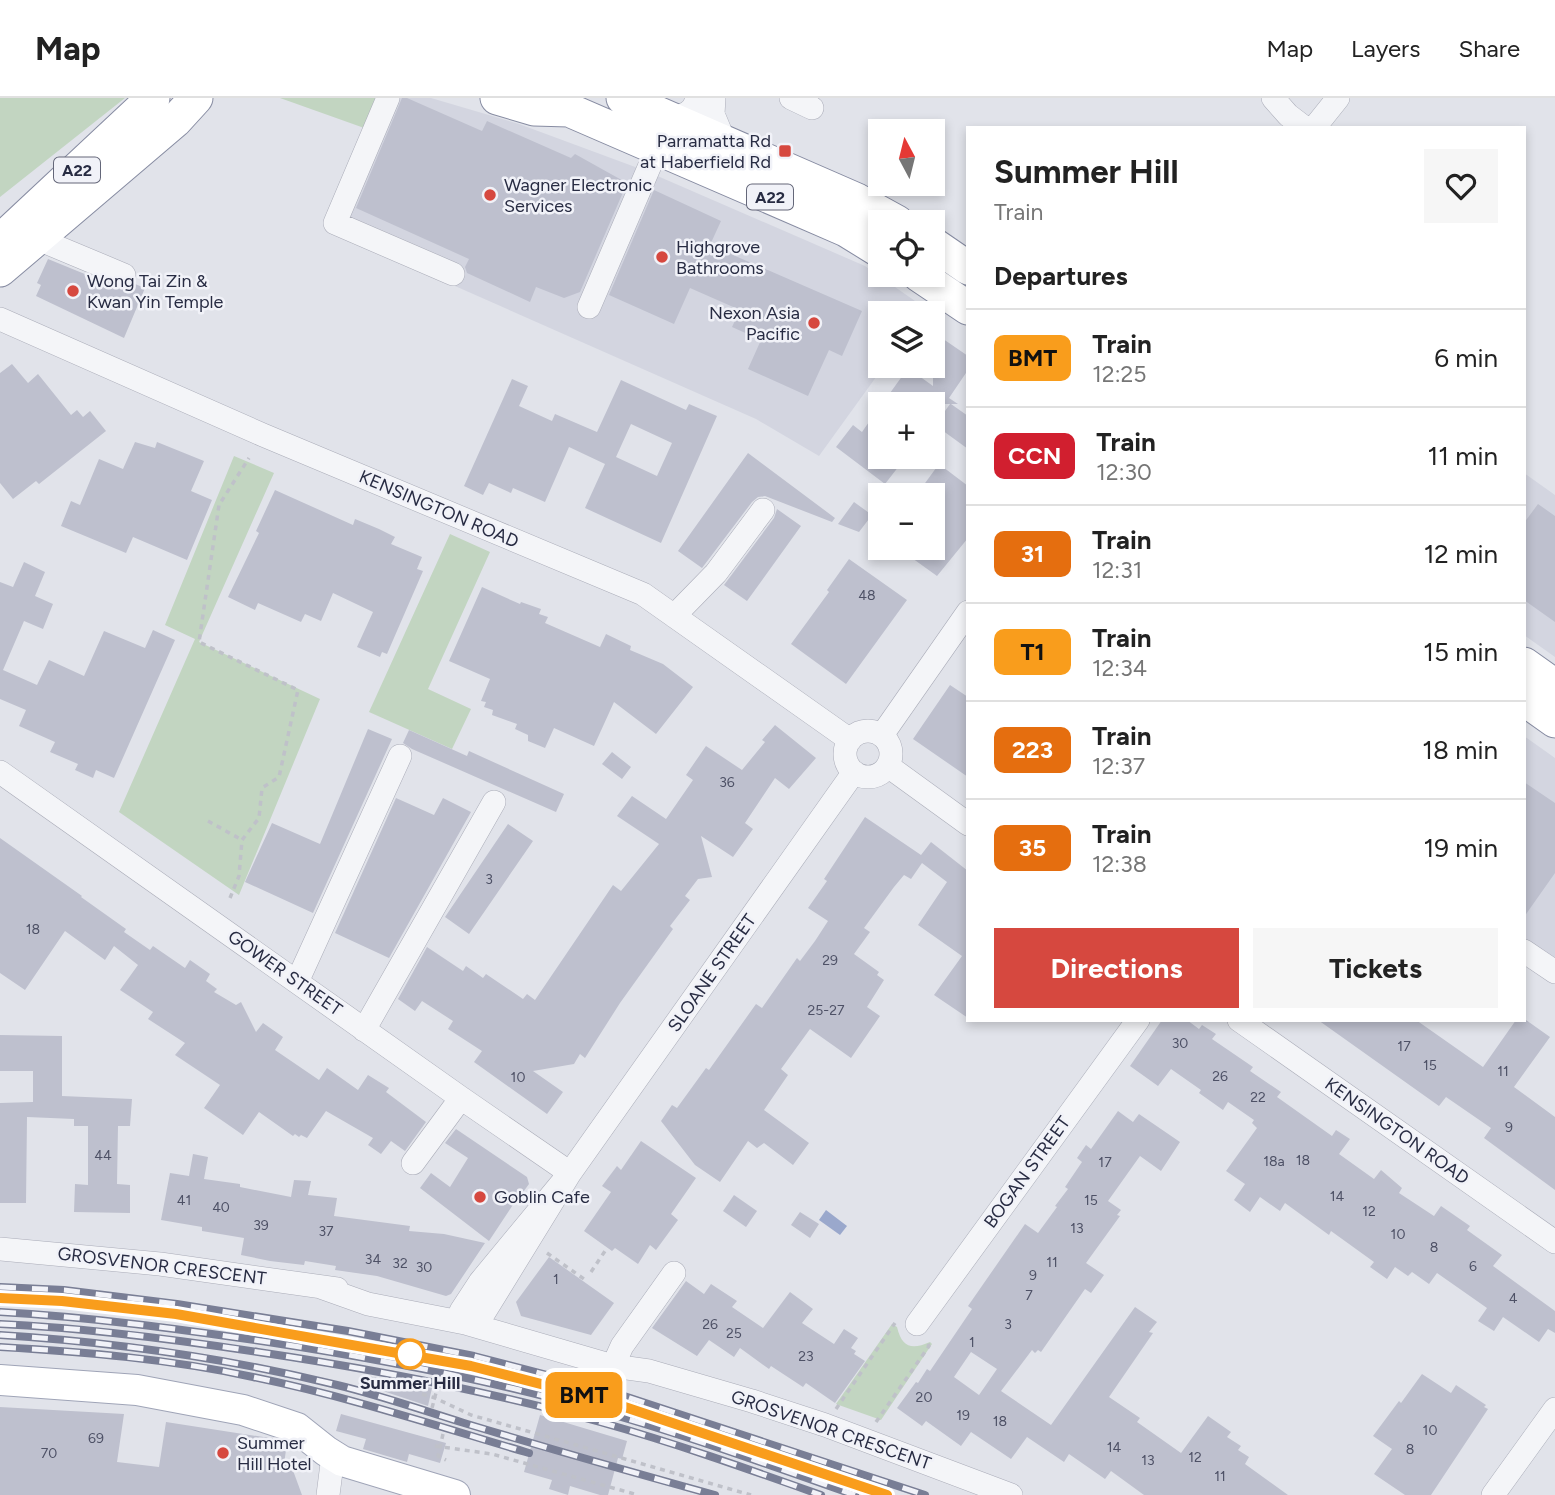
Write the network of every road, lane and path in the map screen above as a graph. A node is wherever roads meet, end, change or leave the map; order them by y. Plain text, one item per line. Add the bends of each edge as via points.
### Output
1 (211, 98) edge
2 (388, 98) edge
3 (496, 98) edge
4 (528, 98) edge
5 (623, 98) edge
6 (697, 98) edge
7 (714, 98) edge
8 (791, 98) edge
9 (1273, 98) edge
10 (1338, 98) edge
11 (559, 104) edge
12 (175, 106) edge
13 (812, 108) dead end
14 (670, 118) junction
15 (1302, 126) edge
16 (1316, 126) edge
17 (725, 143) junction
18 (657, 149) junction
19 (875, 210) edge
20 (38, 239) junction
21 (0, 240) edge
22 (868, 244) edge
23 (945, 252) edge
24 (966, 267) edge
25 (0, 270) edge
26 (453, 274) dead end
27 (124, 275) dead end
28 (937, 287) edge
29 (589, 307) dead end
30 (966, 307) edge
31 (1, 317) edge
32 (249, 458) dead end
33 (763, 510) dead end
34 (966, 615) edge
35 (674, 616) junction
36 (1526, 665) edge
37 (1555, 686) edge
38 (1526, 700) edge
39 (1555, 721) edge
40 (882, 735) junction
41 (850, 740) junction
42 (400, 756) dead end
43 (888, 766) junction
44 (0, 772) edge
45 (855, 772) junction
46 (494, 802) dead end
47 (208, 821) dead end
48 (966, 823) edge
49 (242, 840) junction
50 (230, 898) dead end
51 (1526, 952) edge
52 (1555, 972) edge
53 (297, 982) junction
54 (1137, 1022) edge
55 (1242, 1022) edge
56 (364, 1030) junction
57 (461, 1098) junction
58 (413, 1163) dead end
59 (570, 1173) junction
60 (1555, 1241) edge
61 (607, 1248) dead end
62 (0, 1249) edge
63 (547, 1253) dead end
64 (590, 1272) dead end
65 (674, 1273) dead end
66 (584, 1279) dead end
67 (469, 1317) junction
68 (917, 1324) junction
69 (614, 1360) junction
70 (0, 1380) edge
71 (373, 1382) dead end
72 (437, 1389) dead end
73 (378, 1390) dead end
74 (422, 1394) dead end
75 (435, 1398) junction
76 (432, 1408) dead end
77 (1555, 1409) edge
78 (825, 1425) junction
79 (443, 1434) dead end
80 (864, 1440) junction
81 (435, 1446) dead end
82 (440, 1448) junction
83 (333, 1456) junction
84 (446, 1460) dead end
85 (328, 1495) edge
86 (456, 1495) edge
87 (638, 1495) edge
88 (751, 1495) edge
89 (1011, 1495) edge
90 (1493, 1495) edge

1 - 12 highway, A22
2 - 26 street via 335,223
3 - 11 highway, A22 via 534,109
4 - 11 street
5 - 14 highway, A22
6 - 14 street via 696,106 684,116
7 - 17 street via 713,114
8 - 13 street
9 - 15 street
10 - 16 street
11 - 18 highway, A22
12 - 20 highway, A22
12 - 21 highway, A22
14 - 17 highway, A22
17 - 19 highway, A22
18 - 22 highway, A22
18 - 29 street
20 - 25 highway, A22
20 - 27 street
23 - 24 highway
28 - 30 highway
31 - 35 street, KENSINGTON ROAD via 263,435 642,594
32 - 49 path via 219,505 199,642 298,690 279,777 262,788 259,818
33 - 35 street via 716,573
34 - 40 street
35 - 41 street, KENSINGTON ROAD
36 - 37 highway
38 - 39 highway
40 - 41 street via 868,731
40 - 43 street via 892,752
41 - 45 street via 846,761
42 - 53 street
43 - 45 street via 877,775
43 - 48 street
44 - 53 street, GOWER STREET
45 - 59 street, SLOANE STREET
46 - 56 street
47 - 49 path
49 - 50 path via 239,876
51 - 52 street
53 - 56 street, GOWER STREET
54 - 68 street, BOGAN STREET
55 - 60 street, KENSINGTON ROAD
56 - 57 street, GOWER STREET
57 - 58 street
57 - 59 street, GOWER STREET
59 - 67 street, SLOANE STREET via 480,1282
61 - 64 path
62 - 67 street, GROSVENOR CRESCENT via 371,1290
63 - 66 path
65 - 69 street
67 - 69 street, GROSVENOR CRESCENT
68 - 78 path via 895,1323
68 - 80 path via 929,1346
69 - 78 street, GROSVENOR CRESCENT
70 - 83 main road via 116,1388 243,1409 297,1427
71 - 73 path via 380,1381
72 - 75 path
74 - 75 path
75 - 76 path
75 - 88 path via 500,1426
77 - 90 street
78 - 80 street, GROSVENOR CRESCENT
79 - 82 path
80 - 89 street, GROSVENOR CRESCENT
81 - 82 path
82 - 84 path via 438,1456
82 - 87 path via 493,1451
83 - 85 street
83 - 86 main road

